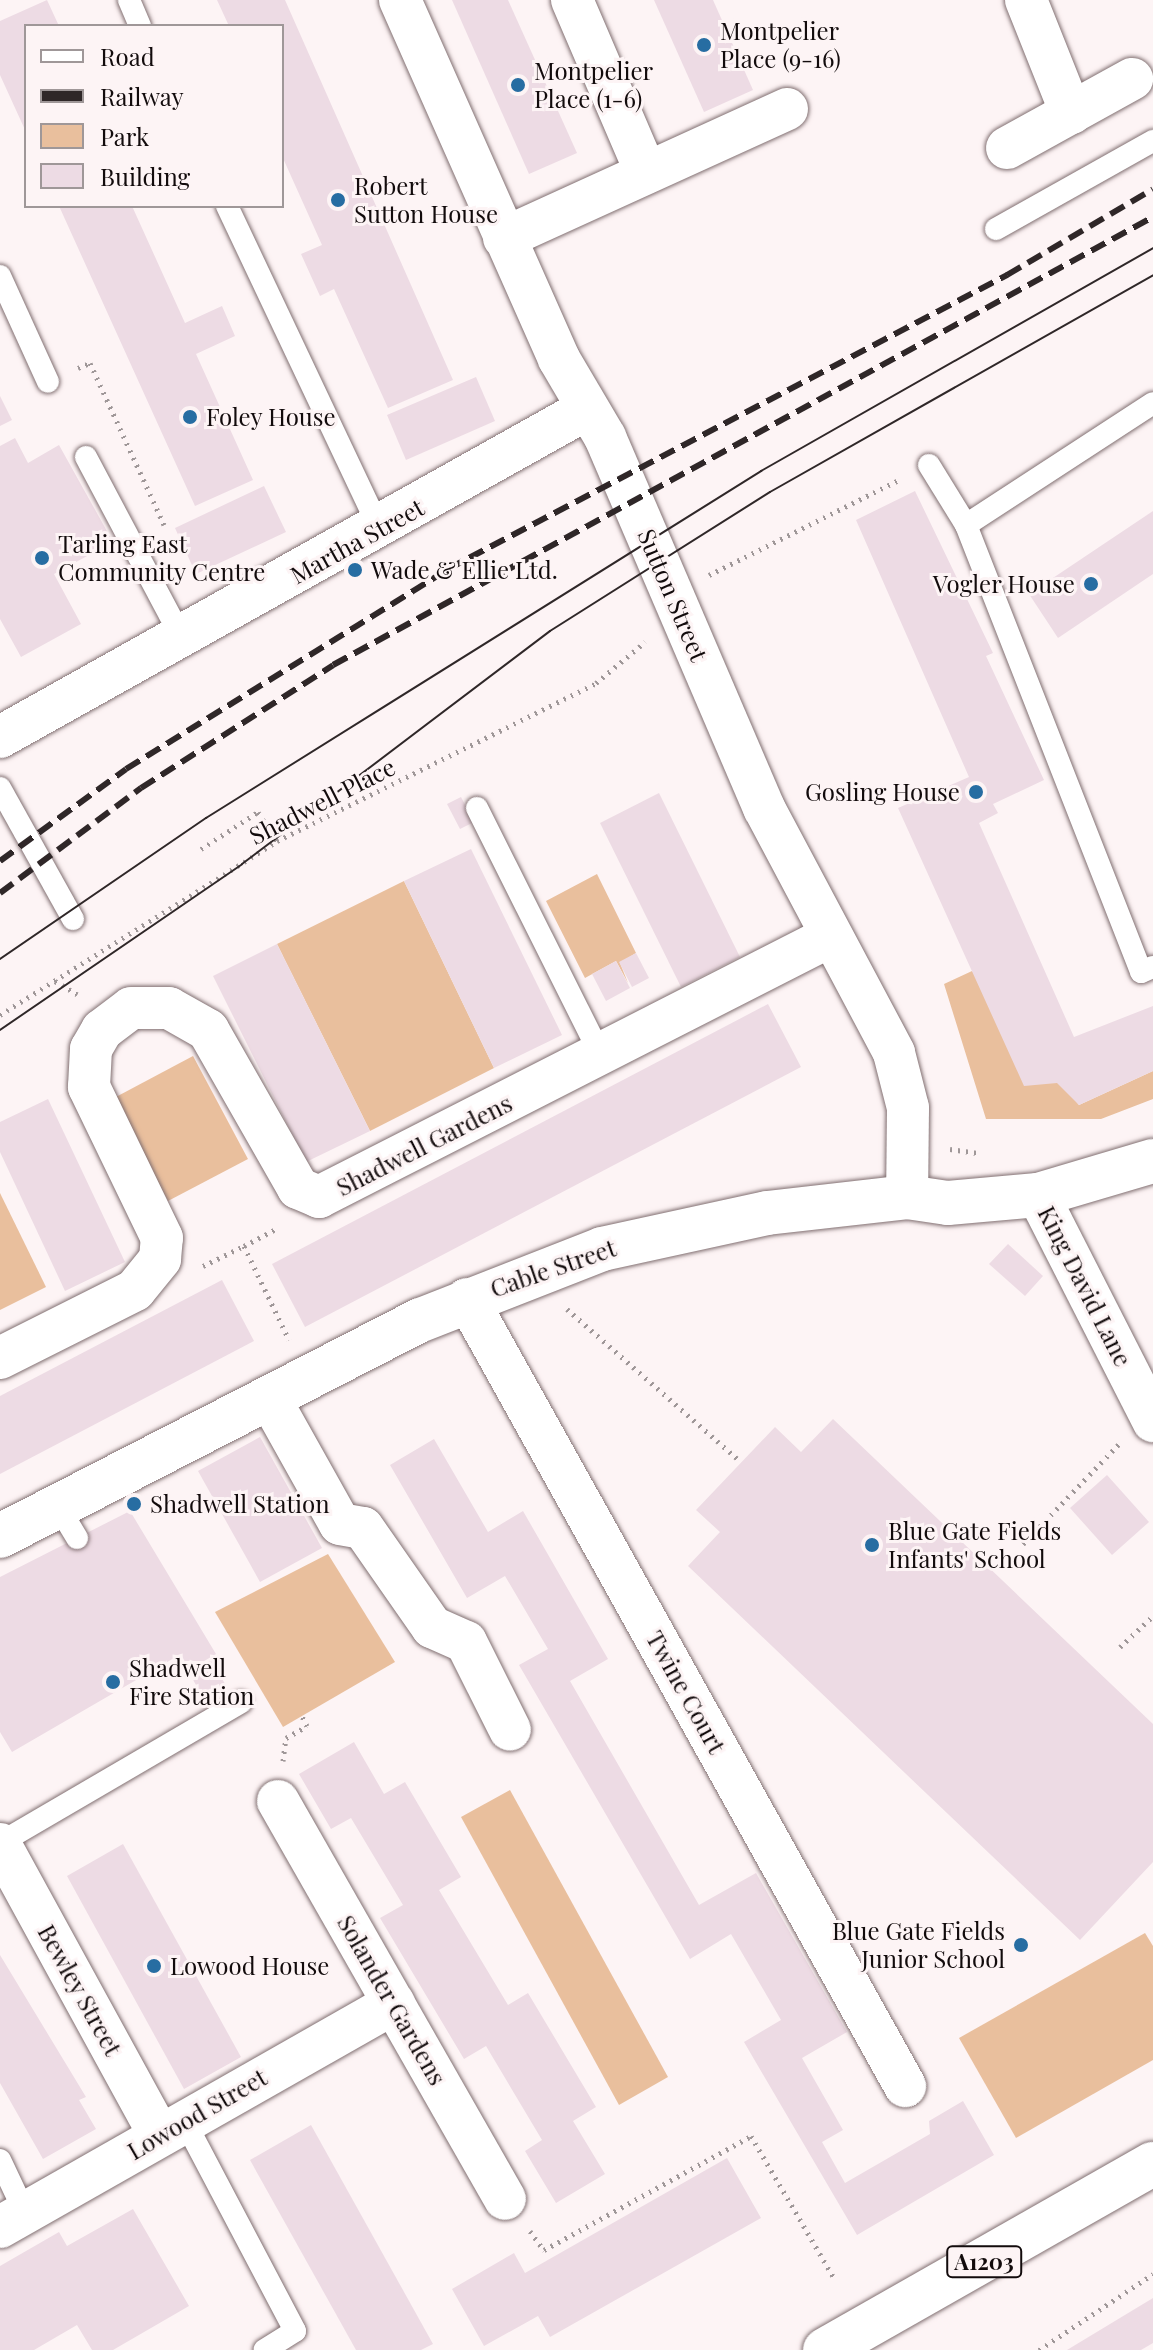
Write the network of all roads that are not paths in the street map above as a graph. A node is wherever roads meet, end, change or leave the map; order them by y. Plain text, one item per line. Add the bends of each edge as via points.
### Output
1 (129, 0) edge
2 (400, 0) edge
3 (572, 0) edge
4 (1026, 0) edge
5 (139, 24) edge
6 (1132, 79) dead end
7 (787, 109) dead end
8 (1071, 113) junction
9 (1153, 141) edge
10 (1007, 148) dead end
11 (646, 173) junction
12 (228, 208) edge
13 (996, 229) dead end
14 (504, 238) junction
15 (0, 276) edge
16 (48, 382) dead end
17 (1153, 403) edge
18 (585, 410) junction
19 (86, 457) dead end
20 (929, 465) road end
21 (966, 525) junction
22 (379, 527) junction
23 (183, 640) junction
24 (0, 737) edge
25 (0, 788) edge
26 (477, 808) dead end
27 (73, 919) dead end
28 (827, 938) junction
29 (1153, 967) edge
30 (600, 1054) junction
31 (1153, 1161) edge
32 (1038, 1195) junction
33 (907, 1197) junction
34 (467, 1299) junction
35 (0, 1358) edge
36 (270, 1399) junction
37 (1138, 1430) edge
38 (0, 1536) edge
39 (241, 1702) dead end
40 (510, 1730) dead end
41 (278, 1801) road end
42 (0, 1844) edge
43 (394, 2003) junction
44 (905, 2086) dead end
45 (172, 2128) junction
46 (0, 2160) edge
47 (1153, 2164) edge
48 (505, 2199) road end
49 (12, 2220) edge
50 (264, 2350) edge
51 (825, 2350) edge

1 - 5 lane
2 - 14 street, Sutton Street
3 - 11 street
4 - 8 street
6 - 8 street
7 - 11 street
8 - 10 street
9 - 13 lane
11 - 14 street
12 - 22 lane
14 - 18 street, Sutton Street
15 - 16 lane
17 - 21 lane
18 - 22 street, Martha Street
18 - 28 street, Sutton Street via 605,437
19 - 23 lane
20 - 21 lane
21 - 29 lane via 1141,972
22 - 23 street, Martha Street
23 - 24 street, Martha Street
25 - 27 lane
26 - 30 lane
28 - 30 street, Shadwell Gardens
28 - 33 street, Sutton Street via 877,1018 902,1078
30 - 35 street, Shadwell Gardens via 319,1197 298,1188 208,1030 169,1008 131,1008 102,1030 87,1069 89,1087 162,1238 152,1277
31 - 32 main road, Cable Street
32 - 33 main road, Cable Street via 948,1203
32 - 37 street, King David Lane
33 - 34 main road, Cable Street via 716,1222 540,1270
34 - 36 main road, Cable Street
34 - 44 street, Twine Court
36 - 38 main road, Cable Street via 68,1523
36 - 40 street via 340,1524 363,1528 432,1627 466,1642
39 - 42 lane
41 - 43 street, Solander Gardens
42 - 45 street, Bewley Street
43 - 45 street, Lowood Street
43 - 48 street, Solander Gardens
45 - 49 street, Lowood Street
45 - 50 lane via 295,2331
46 - 49 lane
47 - 51 main road, A1203

